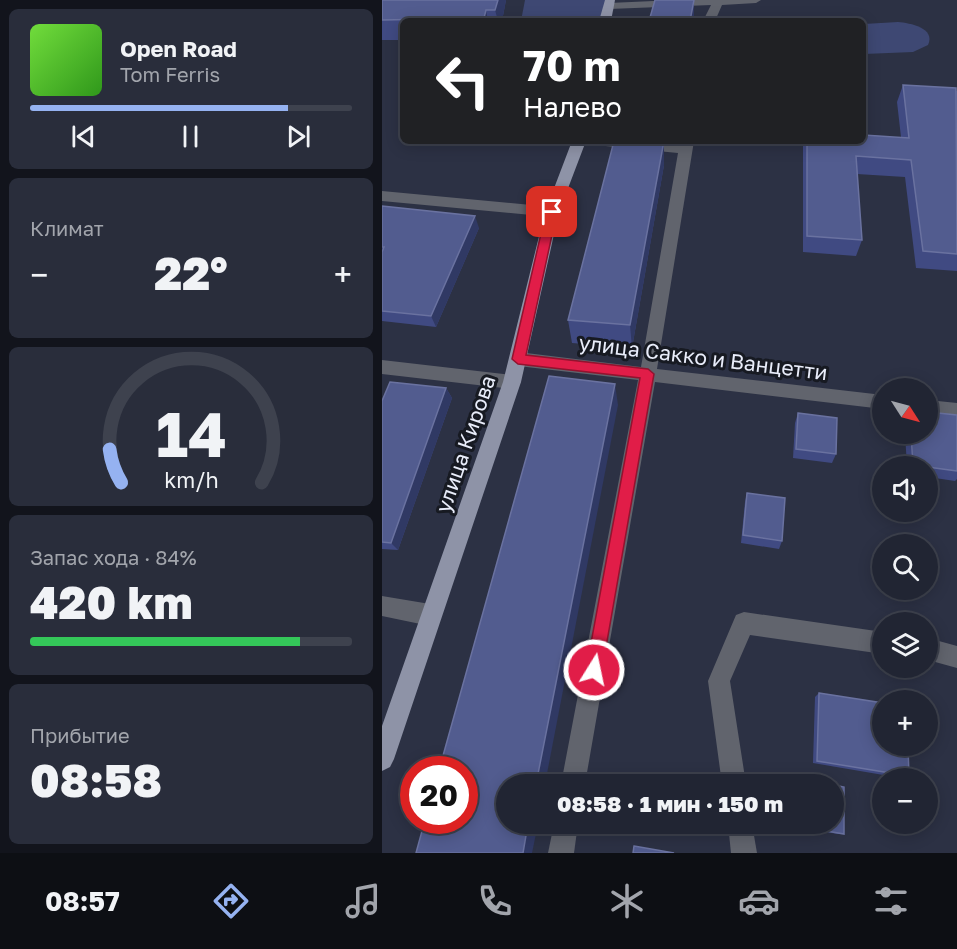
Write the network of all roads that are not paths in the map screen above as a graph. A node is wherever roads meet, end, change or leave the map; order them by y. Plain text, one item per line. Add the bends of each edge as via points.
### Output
1 (756, 0) edge
2 (609, 3) edge
3 (717, 3) junction
4 (606, 18) edge
5 (710, 18) edge
6 (578, 144) edge
7 (650, 144) edge
8 (686, 146) edge
9 (382, 196) edge
10 (552, 212) junction
11 (518, 359) junction
12 (382, 367) edge
13 (648, 374) junction
14 (512, 382) junction
15 (872, 401) edge
16 (938, 408) edge
17 (956, 410) edge
18 (382, 606) edge
19 (430, 615) junction
20 (872, 641) edge
21 (938, 652) edge
22 (956, 657) edge
23 (382, 759) edge
24 (575, 774) edge
25 (733, 774) edge
26 (564, 834) edge
27 (741, 834) edge
28 (561, 853) edge
29 (744, 853) edge

1 - 3 street
2 - 3 street
2 - 4 main road
3 - 5 street
6 - 10 main road, улица Кирова
7 - 8 street
8 - 13 street
9 - 10 street
10 - 11 main road, улица Кирова
11 - 13 street, улица Сакко и Ванцетти
11 - 14 main road, улица Кирова
12 - 14 street
13 - 15 street, улица Сакко и Ванцетти
13 - 24 street
14 - 19 main road, улица Кирова
16 - 17 street
18 - 19 street
19 - 23 main road, улица Кирова
20 - 25 street via 744,623 719,681
21 - 22 street
26 - 28 street
27 - 29 street

